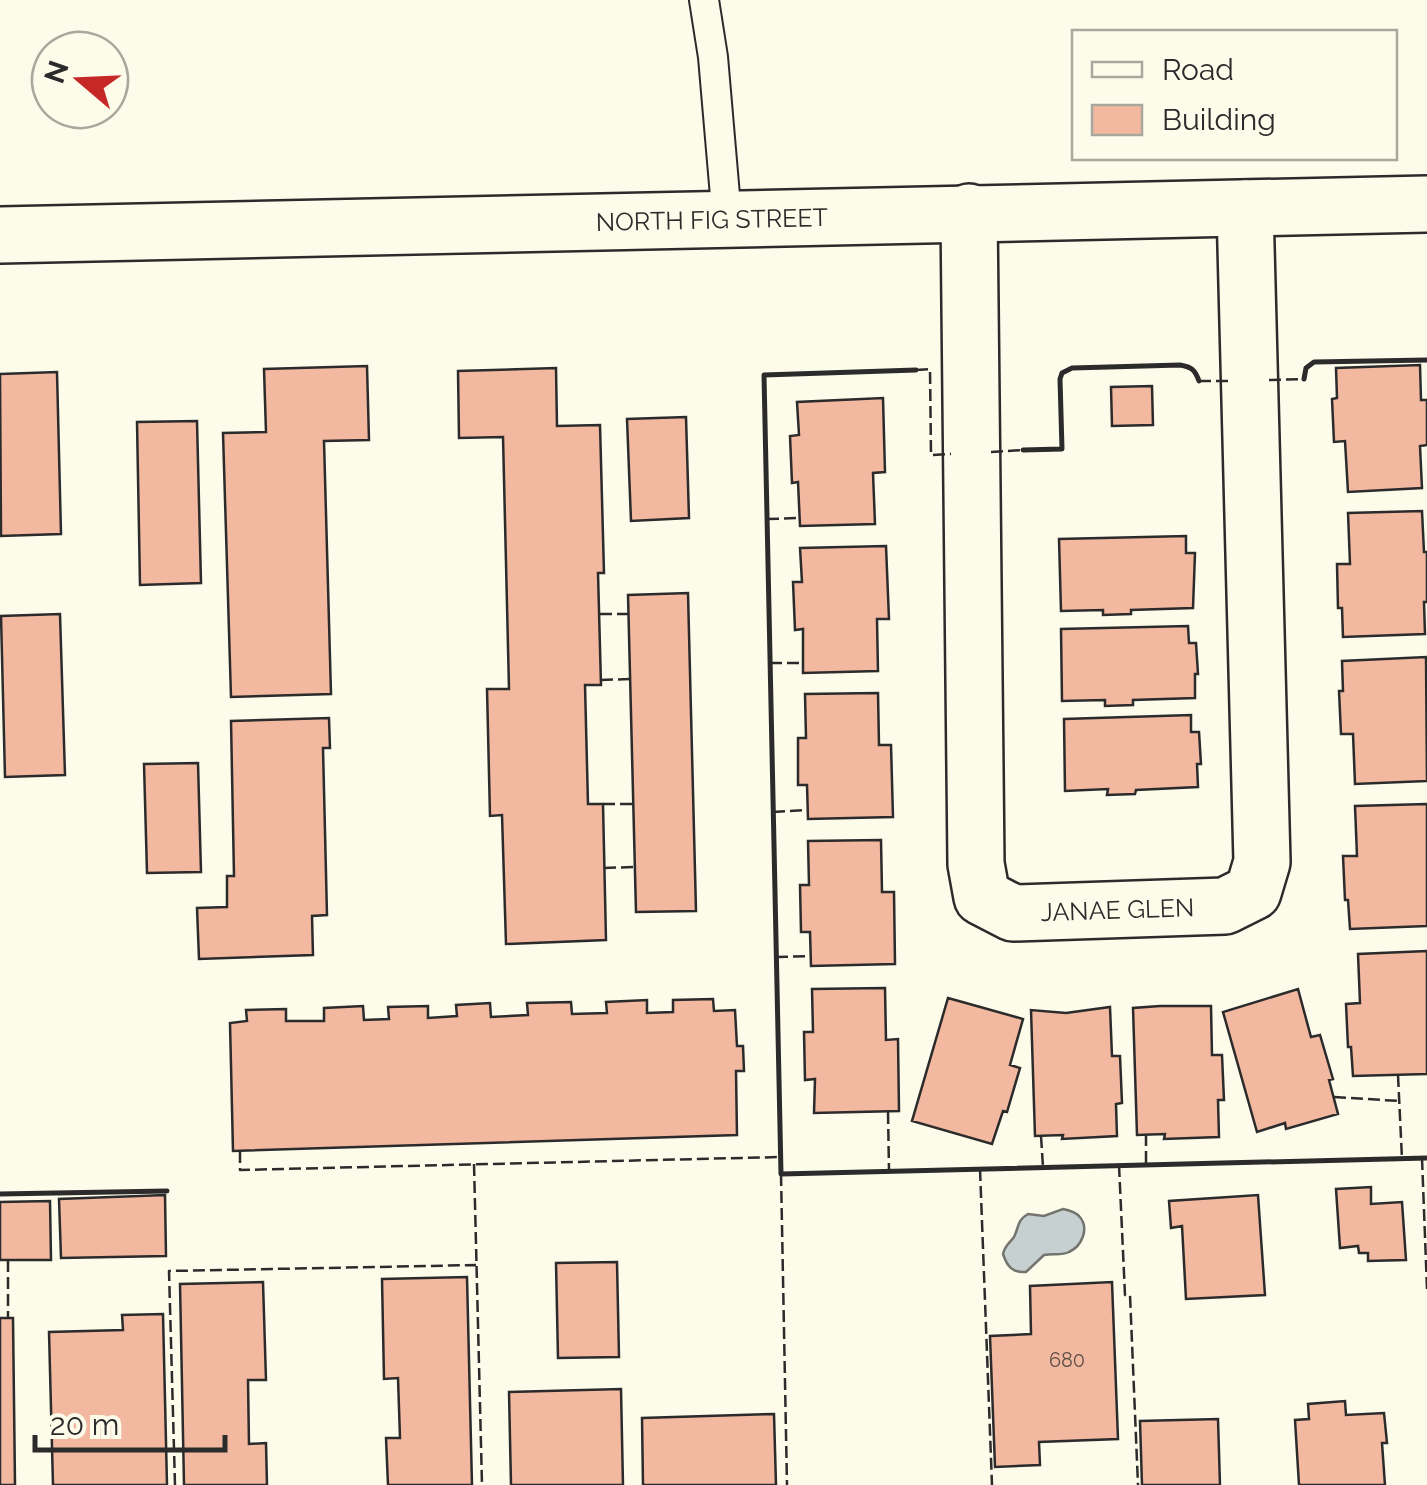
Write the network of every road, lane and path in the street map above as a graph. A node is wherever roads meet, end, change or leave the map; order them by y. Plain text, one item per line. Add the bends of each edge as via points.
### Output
1 (704, 0) edge
2 (1427, 204) edge
3 (1246, 208) junction
4 (969, 212) junction
5 (727, 218) junction
6 (0, 236) edge

1 - 5 lane
2 - 3 street, NORTH FIG STREET
3 - 4 street, NORTH FIG STREET
3 - 4 street, JANAE GLEN via 1262,862 1253,892 1226,906 1013,913 982,897 976,864
4 - 5 street, NORTH FIG STREET
5 - 6 street, NORTH FIG STREET

